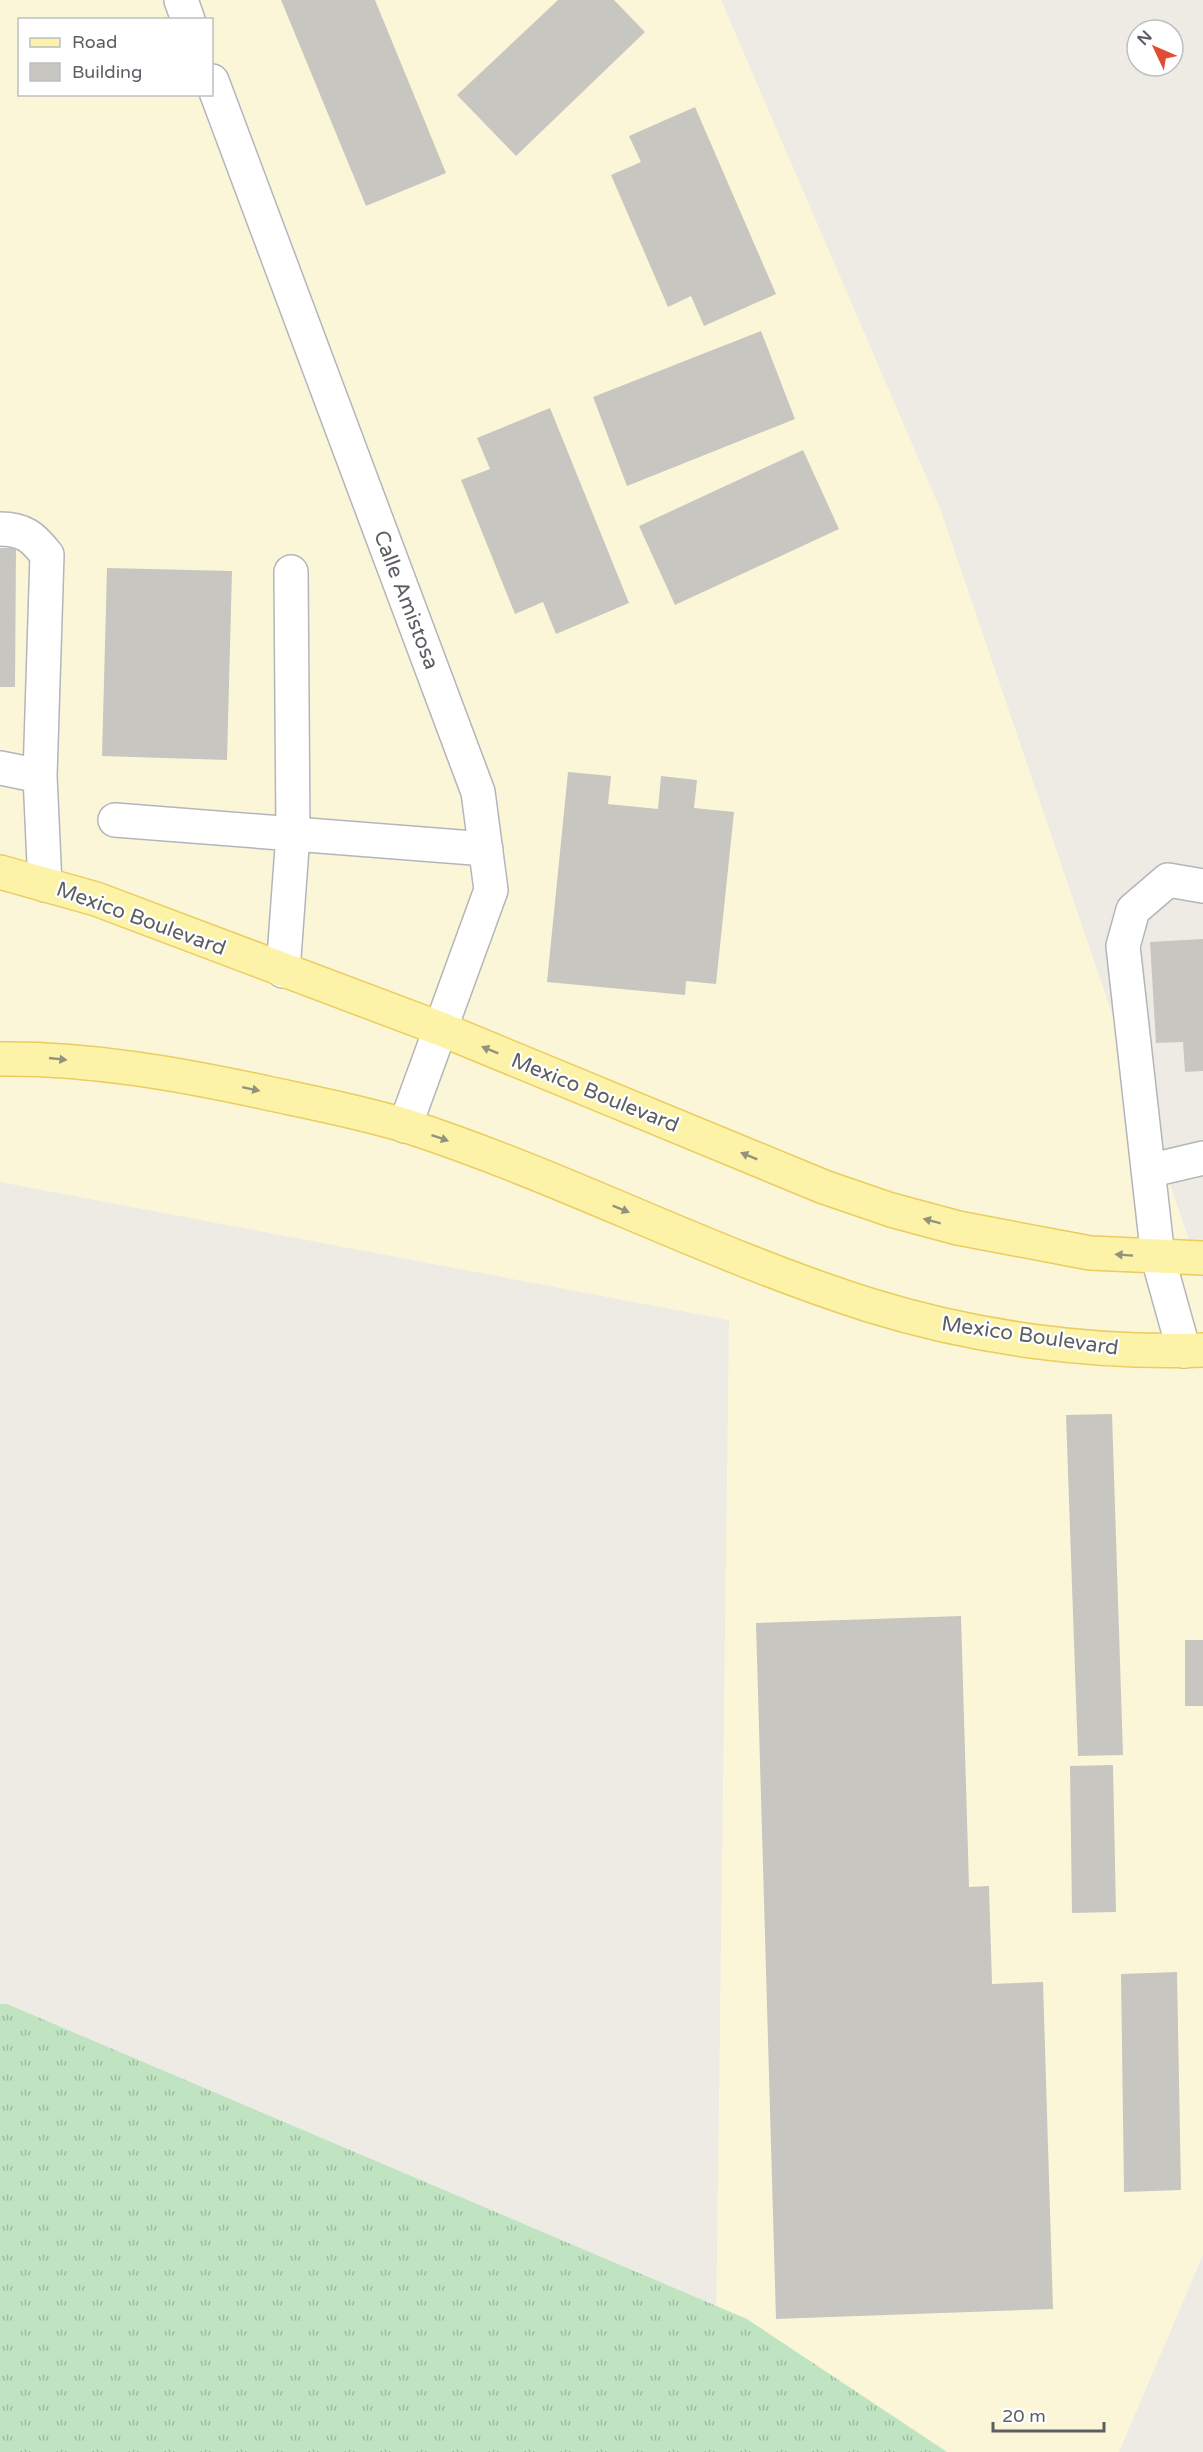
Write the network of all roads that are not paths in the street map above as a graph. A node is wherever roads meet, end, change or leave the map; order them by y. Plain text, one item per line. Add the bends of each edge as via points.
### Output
1 (181, 0) edge
2 (187, 18) edge
3 (213, 84) edge
4 (0, 529) edge
5 (291, 572) dead end
6 (0, 768) edge
7 (40, 776) junction
8 (115, 820) dead end
9 (293, 834) junction
10 (486, 849) junction
11 (0, 872) edge
12 (45, 885) junction
13 (1203, 886) edge
14 (283, 971) junction
15 (441, 1029) junction
16 (0, 1059) edge
17 (405, 1126) junction
18 (1203, 1158) edge
19 (1148, 1171) junction
20 (1158, 1258) junction
21 (1203, 1258) edge
22 (1193, 1350) edge

1 - 2 street
3 - 10 street, Calle Amistosa via 478,792
4 - 7 street via 17,529 34,537 47,555
5 - 9 street
6 - 7 street
7 - 12 street
8 - 9 street
9 - 10 street
9 - 14 street
10 - 15 street, Calle Amistosa via 491,890
11 - 12 main road, Mexico Boulevard
12 - 14 main road, Mexico Boulevard via 96,899
13 - 19 street via 1168,880 1133,910 1123,946
14 - 15 main road, Mexico Boulevard
15 - 17 street, Calle Amistosa
20 -> 15 main road, Mexico Boulevard via 1090,1253 1024,1242 891,1210 824,1187
16 -> 17 main road, Mexico Boulevard via 54,1058 195,1078 336,1107
17 -> 22 main road, Mexico Boulevard via 472,1149 805,1283 871,1305 1005,1336 1140,1352
18 - 19 street
19 - 20 street
20 - 21 main road, Mexico Boulevard
20 - 22 street

